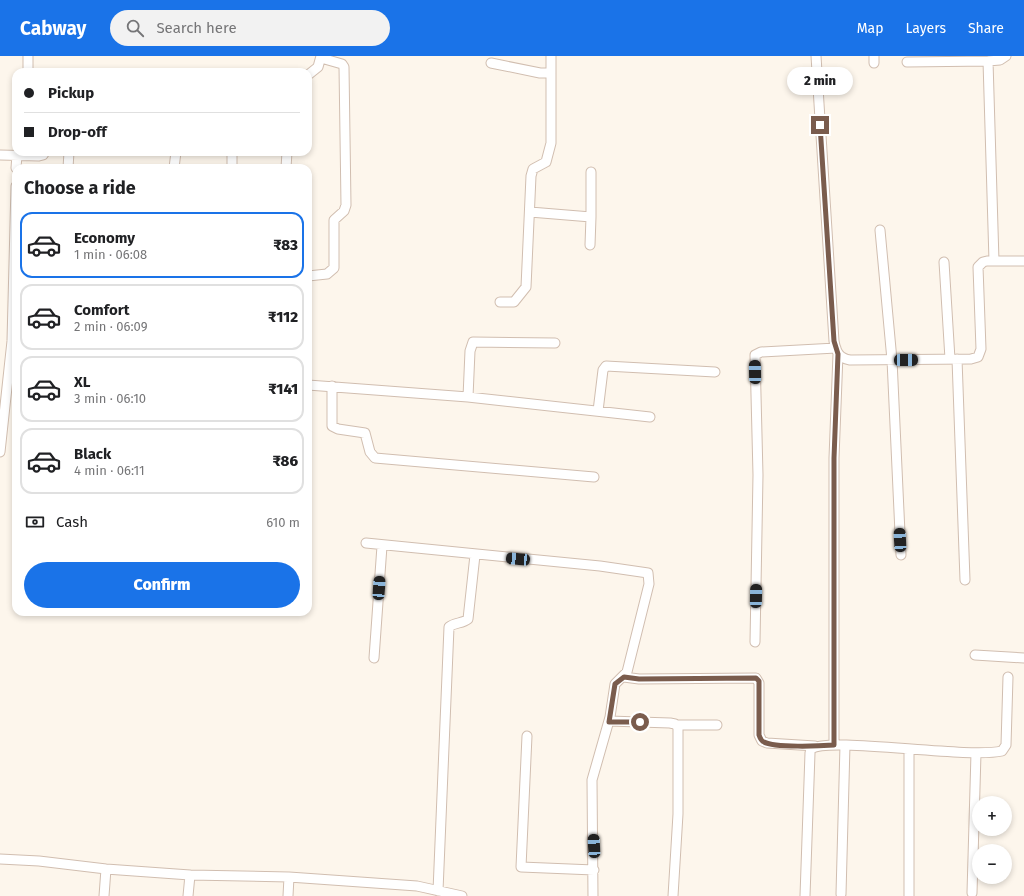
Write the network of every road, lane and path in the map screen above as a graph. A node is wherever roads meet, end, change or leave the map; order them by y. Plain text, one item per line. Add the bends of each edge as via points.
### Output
1 (28, 56) edge
2 (551, 56) edge
3 (816, 56) edge
4 (1006, 56) edge
5 (321, 57) edge
6 (939, 59) edge
7 (907, 62) dead end
8 (988, 62) junction
9 (492, 63) dead end
10 (28, 68) edge
11 (312, 72) edge
12 (551, 73) junction
13 (0, 155) edge
14 (12, 155) edge
15 (590, 172) dead end
16 (530, 212) junction
17 (591, 217) junction
18 (880, 230) dead end
19 (590, 246) dead end
20 (994, 261) junction
21 (1024, 261) edge
22 (944, 262) dead end
23 (312, 276) edge
24 (500, 302) dead end
25 (12, 341) edge
26 (555, 344) dead end
27 (837, 351) junction
28 (953, 359) junction
29 (892, 360) junction
30 (715, 372) dead end
31 (312, 384) edge
32 (332, 386) junction
33 (468, 397) junction
34 (598, 411) junction
35 (650, 417) dead end
36 (0, 452) edge
37 (594, 477) dead end
38 (366, 544) dead end
39 (382, 546) junction
40 (474, 555) junction
41 (901, 555) dead end
42 (965, 580) dead end
43 (755, 642) dead end
44 (975, 655) dead end
45 (374, 658) dead end
46 (1024, 658) edge
47 (624, 677) junction
48 (1008, 677) dead end
49 (609, 722) junction
50 (677, 725) junction
51 (717, 725) dead end
52 (527, 736) dead end
53 (834, 745) junction
54 (845, 745) junction
55 (815, 746) junction
56 (909, 749) junction
57 (976, 753) junction
58 (0, 859) edge
59 (106, 869) junction
60 (594, 870) junction
61 (190, 875) junction
62 (289, 877) junction
63 (438, 891) junction
64 (972, 893) dead end
65 (841, 894) dead end
66 (104, 896) edge
67 (188, 896) edge
68 (288, 896) edge
69 (462, 896) edge
70 (593, 896) edge
71 (674, 896) edge
72 (805, 896) edge
73 (909, 896) edge

1 - 10 street
2 - 12 street
3 - 27 street
4 - 8 street
5 - 11 street via 318,67
5 - 23 street via 339,62 344,67 346,204 344,211 334,220 334,268 327,274
6 - 7 street
6 - 8 street
8 - 20 street
9 - 12 street
12 - 16 street via 551,143 546,162 533,169
13 - 14 street
15 - 17 street
16 - 17 street
16 - 24 street via 526,287 514,302
17 - 19 street
18 - 29 street
20 - 21 street
20 - 28 street via 983,262 978,267 980,354 974,358
22 - 28 street
25 - 36 street
26 - 33 street via 473,342 470,351
27 - 29 street via 843,359
27 - 43 street via 761,352 755,355 758,476
27 - 53 street via 834,458
28 - 29 street
28 - 42 street
29 - 41 street
30 - 34 street via 608,365 603,370
31 - 32 street
32 - 33 street
32 - 37 street via 332,426 365,433 370,452 375,458
33 - 34 street
34 - 35 street
38 - 39 street
39 - 40 street
39 - 45 street
40 - 47 street via 600,566 648,573 649,584
40 - 63 street via 468,619 449,627
44 - 46 street
47 - 49 street via 615,684
47 - 55 street via 756,678 759,681 759,735 762,741
48 - 57 street via 1005,748 998,752
49 - 50 street
49 - 60 street via 595,767 591,790
50 - 51 street
50 - 71 street via 678,814
52 - 60 street via 521,868
53 - 54 street
53 - 55 street
54 - 56 street
54 - 65 street
55 - 72 street via 810,753
56 - 57 street
56 - 73 street
57 - 64 street
58 - 59 street
59 - 61 street
59 - 66 street
60 - 70 street
61 - 62 street
61 - 67 street
62 - 63 street via 417,886
62 - 68 street
63 - 69 street

